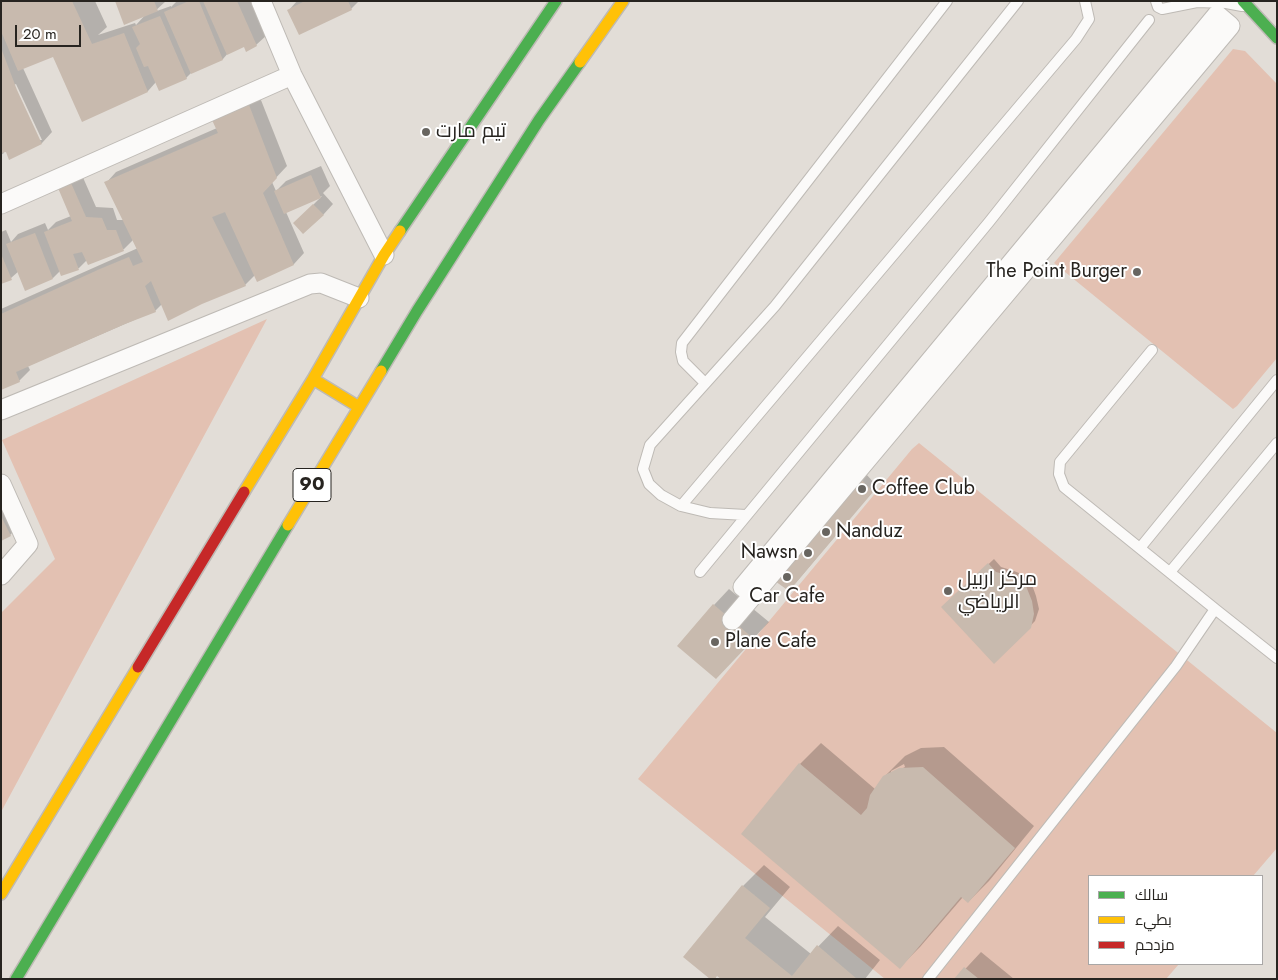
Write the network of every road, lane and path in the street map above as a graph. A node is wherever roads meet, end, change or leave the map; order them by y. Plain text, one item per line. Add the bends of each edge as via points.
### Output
1 (261, 1) edge
2 (556, 1) edge
3 (623, 1) edge
4 (947, 1) edge
5 (1018, 1) edge
6 (1084, 1) edge
7 (1158, 4) edge
8 (1246, 5) edge
9 (1277, 38) edge
10 (292, 75) junction
11 (1, 204) edge
12 (384, 255) junction
13 (358, 298) junction
14 (1152, 350) dead end
15 (312, 379) junction
16 (1277, 380) edge
17 (705, 383) junction
18 (359, 407) junction
19 (1, 410) edge
20 (1277, 443) edge
21 (1, 484) edge
22 (681, 506) junction
23 (746, 516) junction
24 (1140, 548) junction
25 (700, 572) dead end
26 (1170, 572) junction
27 (1, 575) edge
28 (754, 594) junction
29 (1215, 609) junction
30 (732, 620) dead end
31 (1277, 658) edge
32 (1, 894) edge
33 (16, 979) edge
34 (928, 979) edge

1 - 10 street
2 - 12 highway
3 - 18 highway, 90 via 539,120
4 - 17 lane via 682,343 683,361
5 - 17 lane via 775,306
6 - 22 lane via 1089,19 1076,39
7 - 8 lane
7 - 23 lane via 1149,20 988,222
8 - 9 highway
10 - 11 street
10 - 12 street
12 - 13 highway
13 - 15 highway
13 - 19 street via 321,283 310,284
14 - 24 lane via 1060,462 1059,474 1064,487
15 - 18 highway
15 - 32 highway
16 - 24 lane
17 - 22 lane via 650,445 643,469 649,484
18 - 33 highway, 90
20 - 26 lane
21 - 27 street via 28,544
22 - 23 lane via 710,513
23 - 25 lane
24 - 26 lane
26 - 29 lane
28 - 28 street via 1230,26 1217,15 743,587
28 - 30 street
29 - 31 lane
29 - 34 lane via 1176,666

